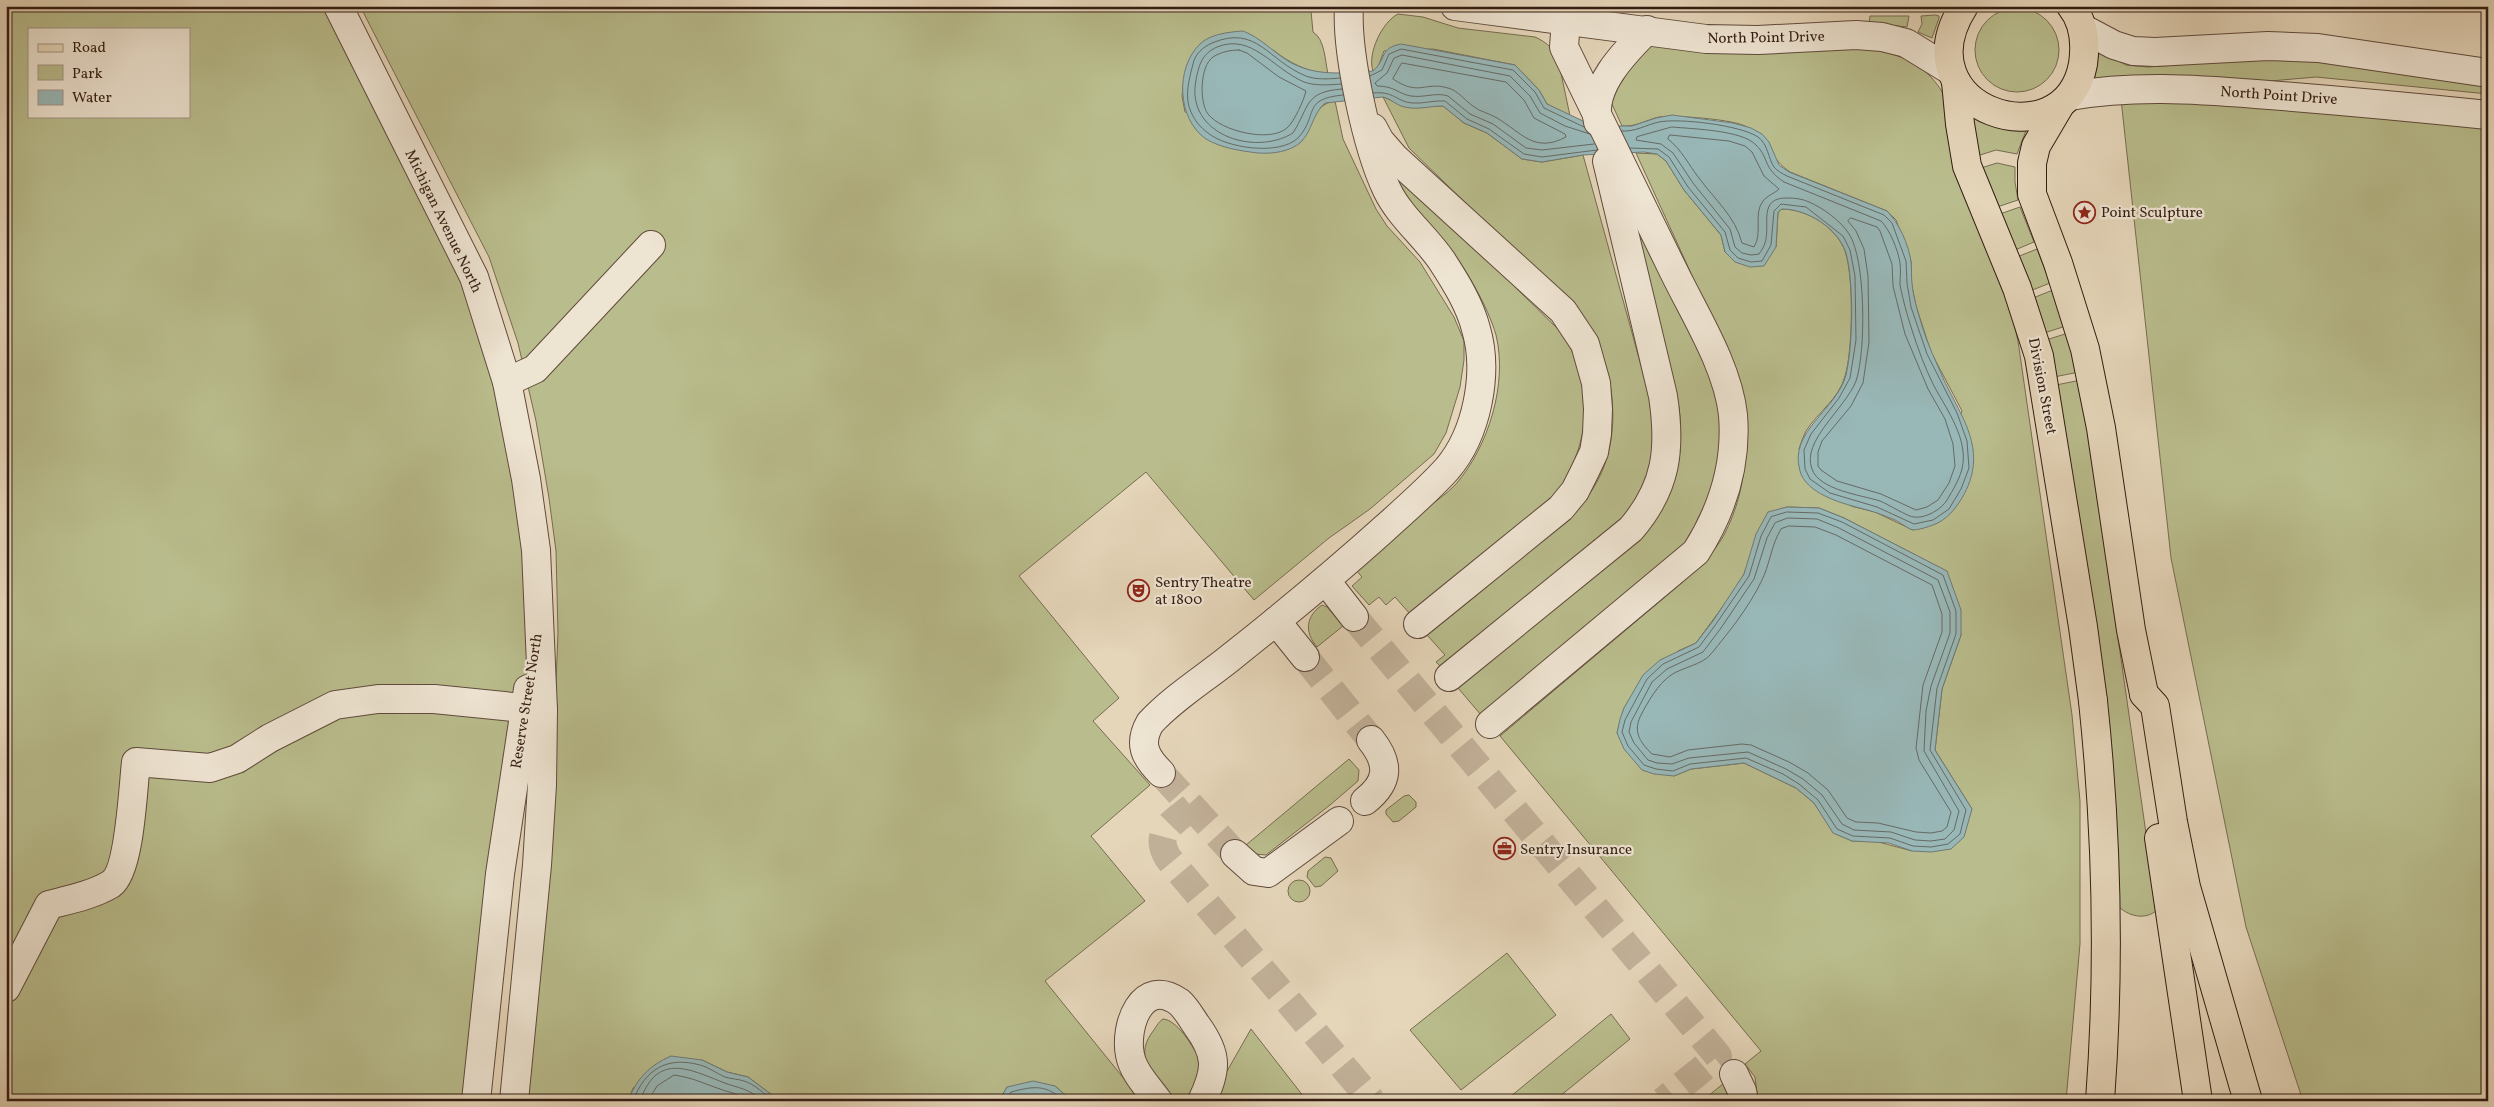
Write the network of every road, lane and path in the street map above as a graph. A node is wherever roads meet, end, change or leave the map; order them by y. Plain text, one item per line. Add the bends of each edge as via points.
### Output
1 (338, 6) edge
2 (1349, 6) edge
3 (1455, 6) edge
4 (1964, 6) edge
5 (1567, 13) edge
6 (2076, 14) edge
7 (1647, 30) junction
8 (2488, 72) edge
9 (1953, 76) junction
10 (2064, 102) junction
11 (1363, 109) junction
12 (1596, 113) junction
13 (2488, 115) edge
14 (1612, 156) junction
15 (651, 245) dead end
16 (507, 382) junction
17 (1326, 581) junction
18 (1354, 617) tunnel mouth
19 (1276, 621) junction
20 (1418, 624) dead end
21 (538, 626) joint
22 (1305, 657) tunnel mouth
23 (1449, 677) dead end
24 (2144, 694) junction
25 (534, 709) junction
26 (1490, 724) dead end
27 (1371, 740) tunnel mouth
28 (1161, 773) tunnel mouth
29 (1365, 801) dead end
30 (1339, 821) dead end
31 (1235, 854) tunnel mouth
32 (6, 988) edge
33 (1734, 1074) dead end
34 (476, 1101) edge
35 (514, 1101) edge
36 (1158, 1101) edge
37 (1202, 1101) edge
38 (1744, 1101) edge
39 (2100, 1101) edge
40 (2198, 1101) edge
41 (2248, 1101) edge

1 - 16 street, Michigan Avenue North via 474,276
2 - 11 street via 1348,29
3 - 5 street, North Point Drive
4 - 9 main road, Division Street via 1949,41
5 - 7 street, North Point Drive
5 - 12 street via 1564,47
6 - 8 street via 2114,45 2133,51 2268,46 2318,48
6 - 10 main road via 2085,53 2077,86
7 - 9 street, North Point Drive via 1714,39 1882,37 1906,43
7 - 12 street via 1620,57 1607,80
9 - 10 main road via 1971,99 1999,114 2033,115
9 - 39 main road, Division Street via 1967,166 2017,288 2039,356 2083,626 2103,793 2107,948
10 - 13 street, North Point Drive via 2123,90 2208,89
10 - 24 main road via 2036,146 2032,163 2032,194 2058,262 2085,349
11 - 17 street via 1376,162 1388,192 1442,261 1469,308 1481,354 1480,380 1477,406 1469,429 1459,453 1447,469
11 - 20 street via 1380,141 1394,157 1563,311 1585,344 1596,383 1598,409 1594,452 1575,491 1561,508
12 - 14 street
14 - 23 street via 1668,426 1662,475 1643,515 1631,530
14 - 26 street via 1709,342 1729,393 1734,437 1727,480 1710,530 1696,552
15 - 16 street via 535,370
16 - 21 street, Michigan Avenue North via 536,550
17 - 18 street
17 - 19 street
19 - 22 street
19 - 28 street via 1150,723 1144,736 1144,751
21 - 25 street, Reserve Street North
24 - 40 main road via 2140,708
24 - 41 main road via 2155,706 2186,887
25 - 32 street via 434,698 378,699 335,706 270,738 237,759 210,768 136,762 125,856 118,876 111,884 49,905
25 - 34 street, Reserve Street North via 500,874
25 - 35 street, Reserve Street North via 537,865
27 - 29 street via 1381,754 1384,772 1380,788
30 - 31 street via 1268,873 1254,871
33 - 38 street
36 - 37 street via 1134,1068 1129,1040 1138,1006 1151,997 1160,996 1182,1005 1210,1045 1213,1074

